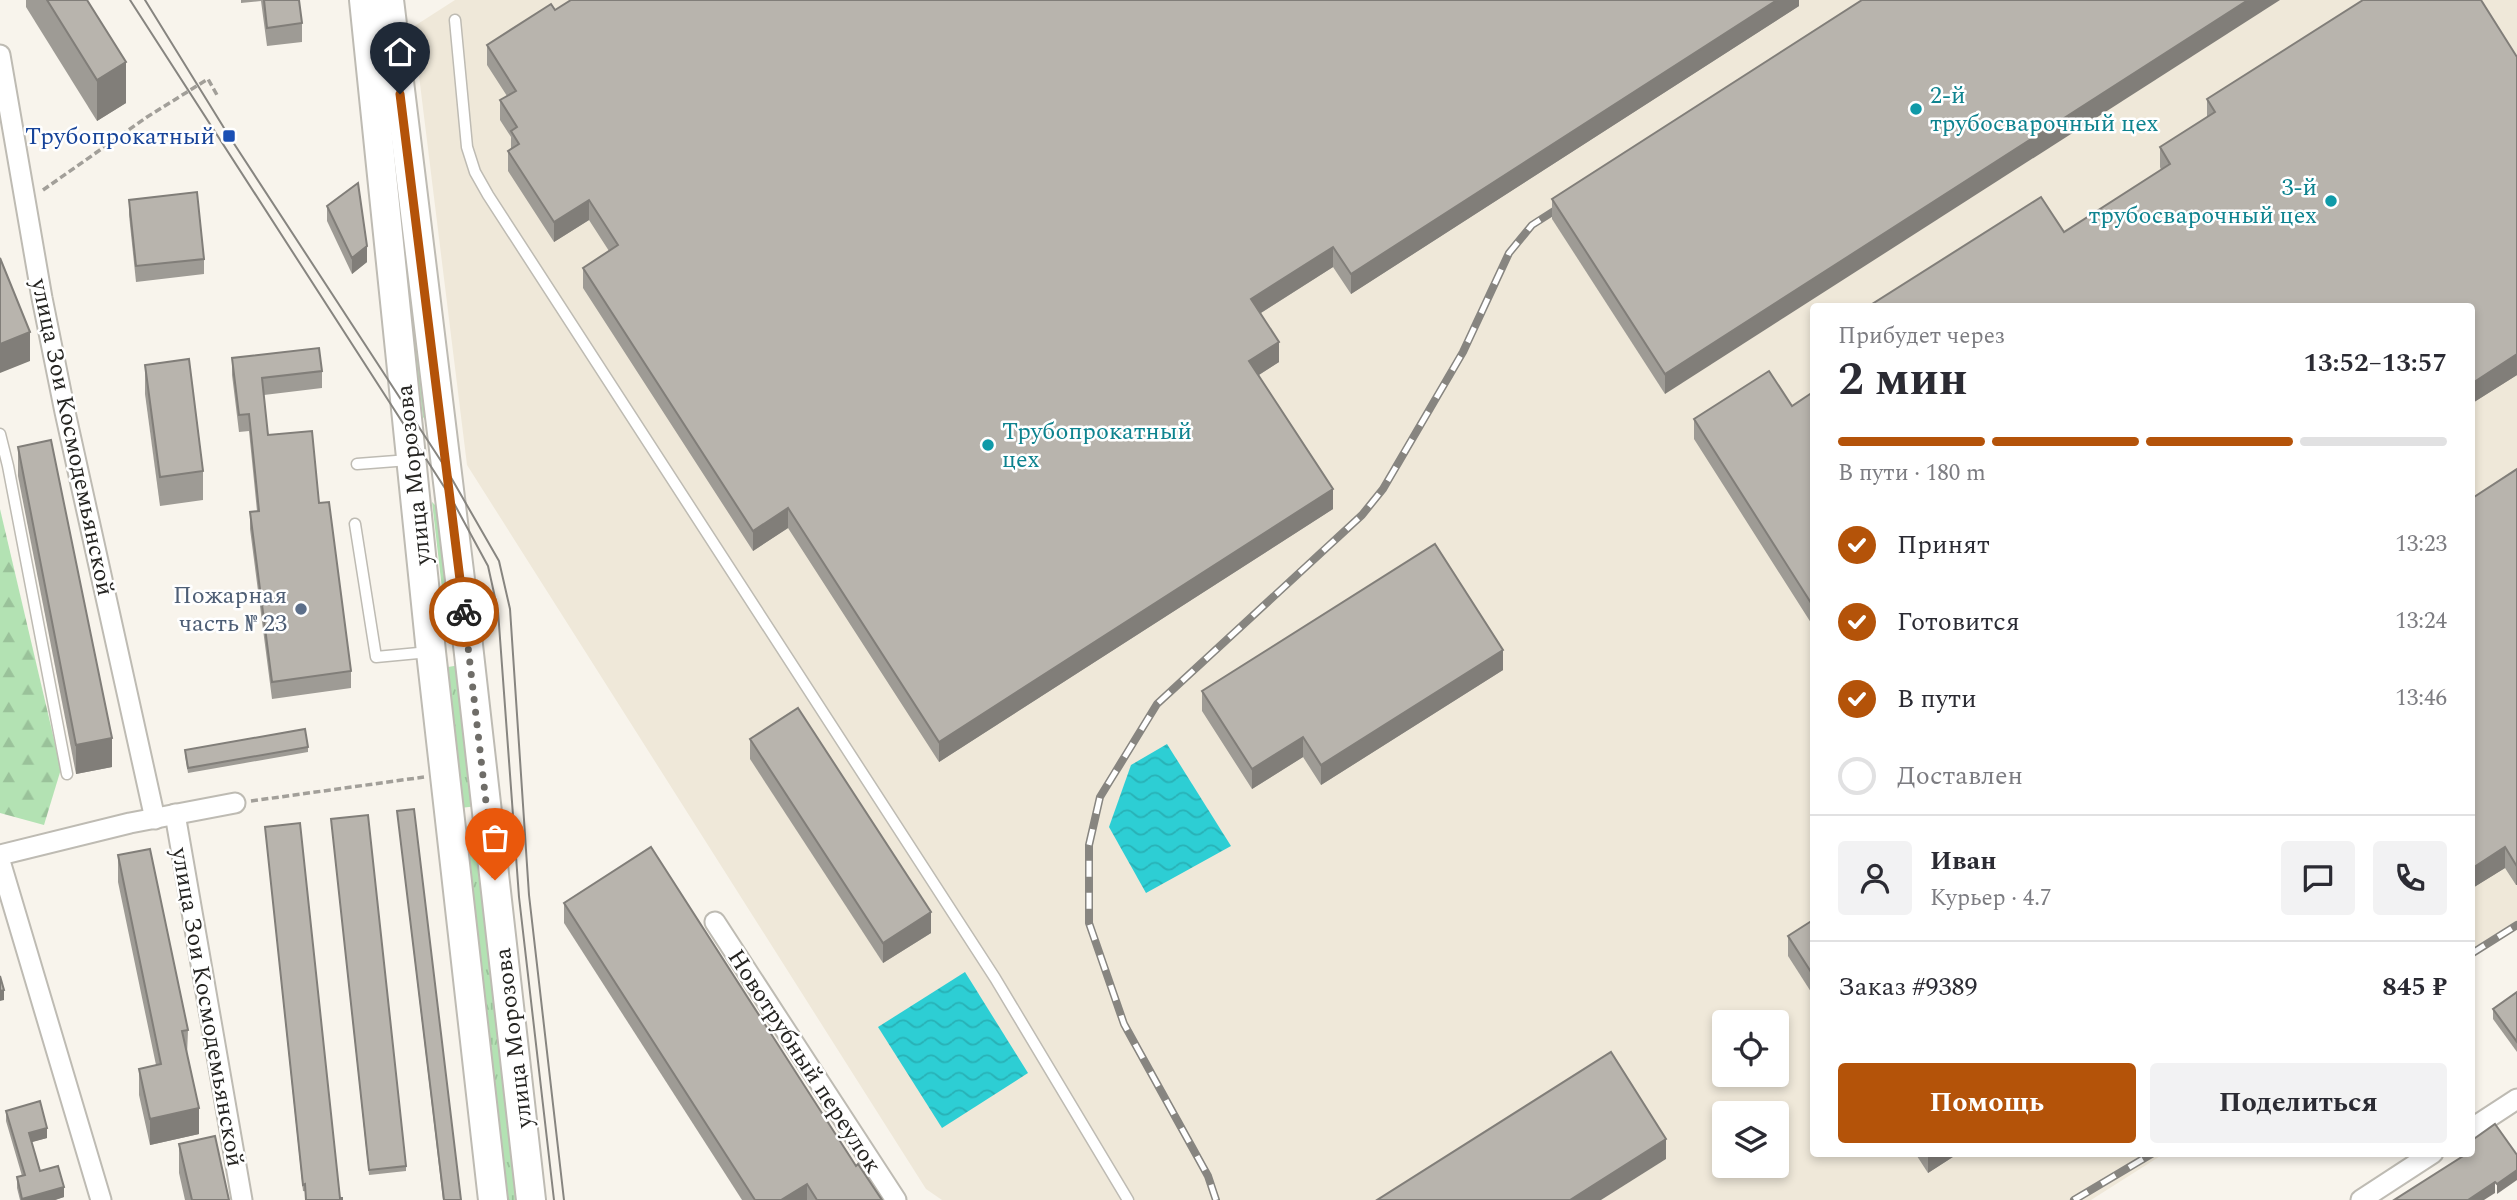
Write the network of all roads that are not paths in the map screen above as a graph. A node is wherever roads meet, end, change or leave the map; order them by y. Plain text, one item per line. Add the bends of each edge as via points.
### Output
1 (364, 0) edge
2 (388, 0) edge
3 (455, 20) dead end
4 (0, 55) edge
5 (0, 435) edge
6 (412, 460) junction
7 (357, 464) dead end
8 (355, 524) dead end
9 (468, 645) junction
10 (431, 652) junction
11 (67, 774) dead end
12 (235, 803) road end
13 (175, 814) junction
14 (155, 818) junction
15 (489, 826) junction
16 (452, 832) junction
17 (0, 855) edge
18 (0, 861) edge
19 (715, 922) dead end
20 (2517, 1099) edge
21 (2475, 1126) edge
22 (2427, 1157) edge
23 (101, 1200) edge
24 (242, 1200) edge
25 (493, 1200) edge
26 (531, 1200) edge
27 (896, 1200) edge
28 (1128, 1200) edge
29 (2361, 1200) edge

1 - 6 main road, улица Морозова
2 - 9 main road, улица Морозова
3 - 28 lane via 467,147 488,195 995,978
4 - 14 street, улица Зои Космодемьянской via 65,412
5 - 11 lane
6 - 7 lane
6 - 10 main road, улица Морозова
8 - 10 lane via 376,657
9 - 10 main road
9 - 15 main road, улица Морозова
10 - 16 main road, улица Морозова
12 - 13 street
13 - 14 street
13 - 24 street, улица Зои Космодемьянской
14 - 17 street
15 - 16 main road
15 - 26 main road, улица Морозова
16 - 25 main road, улица Морозова
18 - 23 street
19 - 27 street, Новотрубный переулок
20 - 21 street
22 - 29 street

